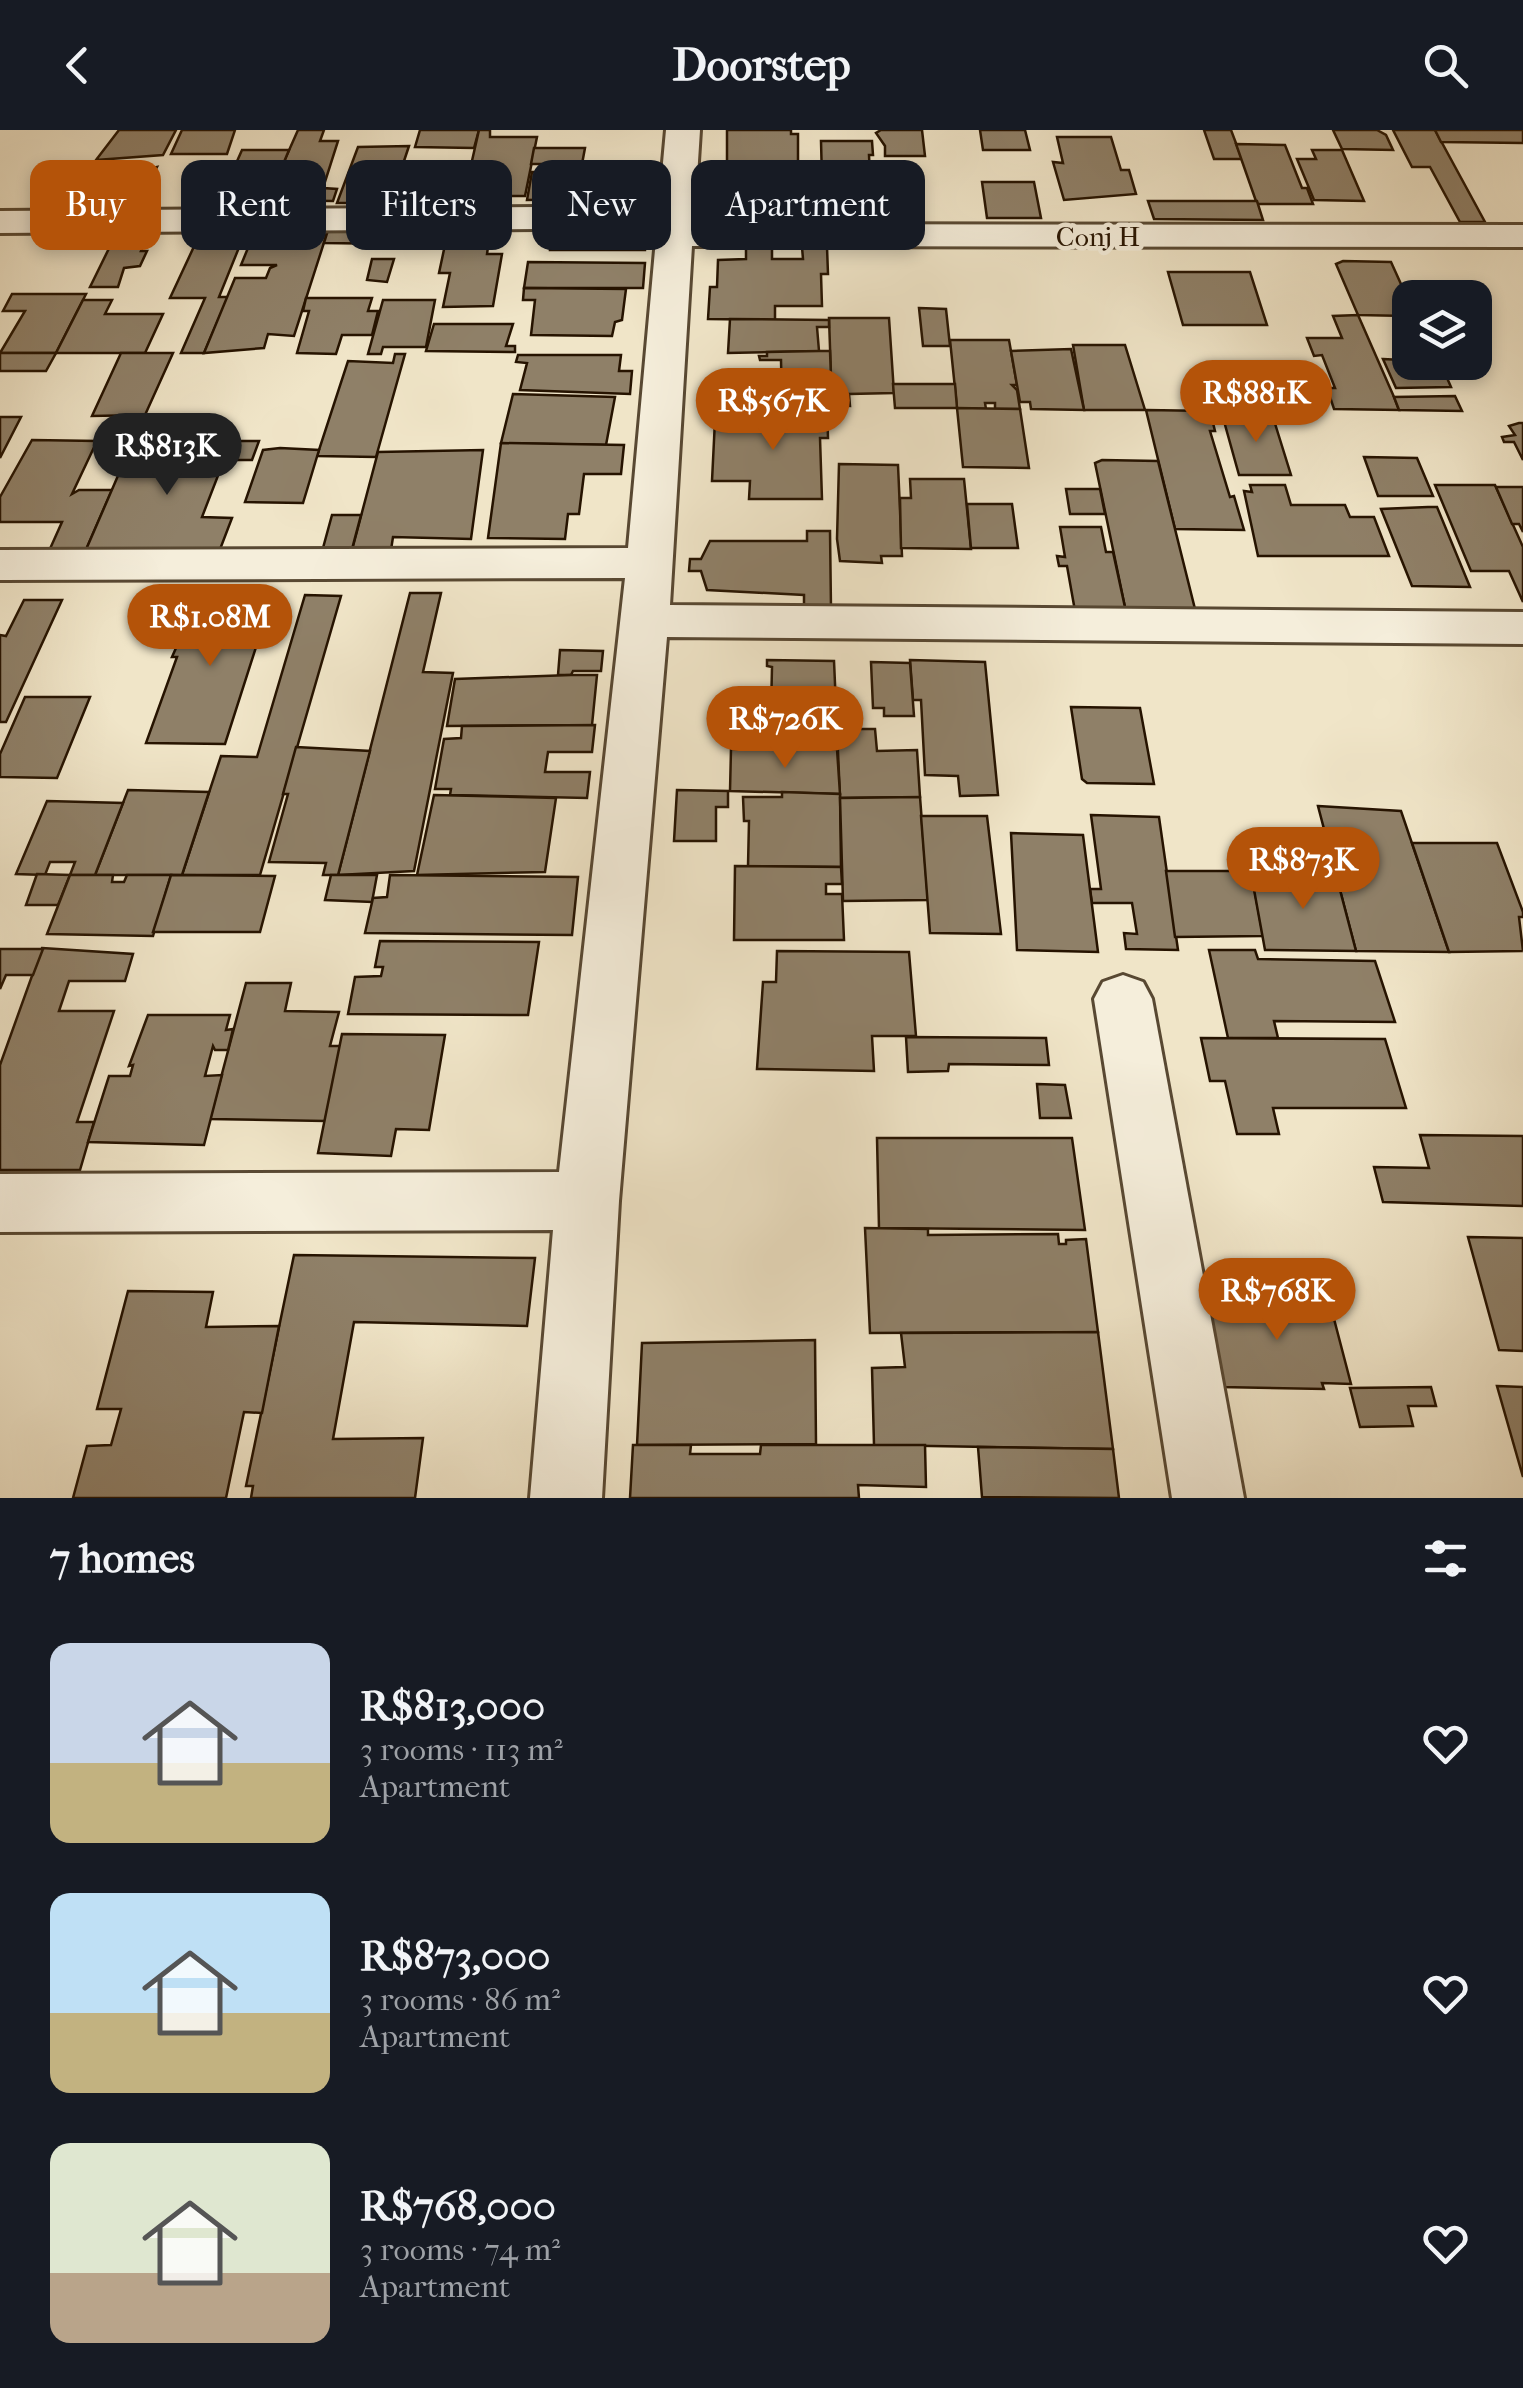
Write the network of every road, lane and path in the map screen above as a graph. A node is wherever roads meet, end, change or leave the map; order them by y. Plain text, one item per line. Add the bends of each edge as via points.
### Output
1 (683, 130) edge
2 (0, 222) edge
3 (673, 226) junction
4 (1523, 236) edge
5 (648, 563) junction
6 (0, 565) edge
7 (645, 621) junction
8 (1523, 628) edge
9 (1123, 999) dead end
10 (587, 1201) junction
11 (0, 1202) edge
12 (566, 1498) edge
13 (1208, 1498) edge

1 - 3 street
2 - 3 street, Conj H
3 - 4 street, Conj H
3 - 5 street
5 - 6 street
5 - 7 street
7 - 8 street
7 - 10 street
9 - 13 street
10 - 11 street
10 - 12 street

